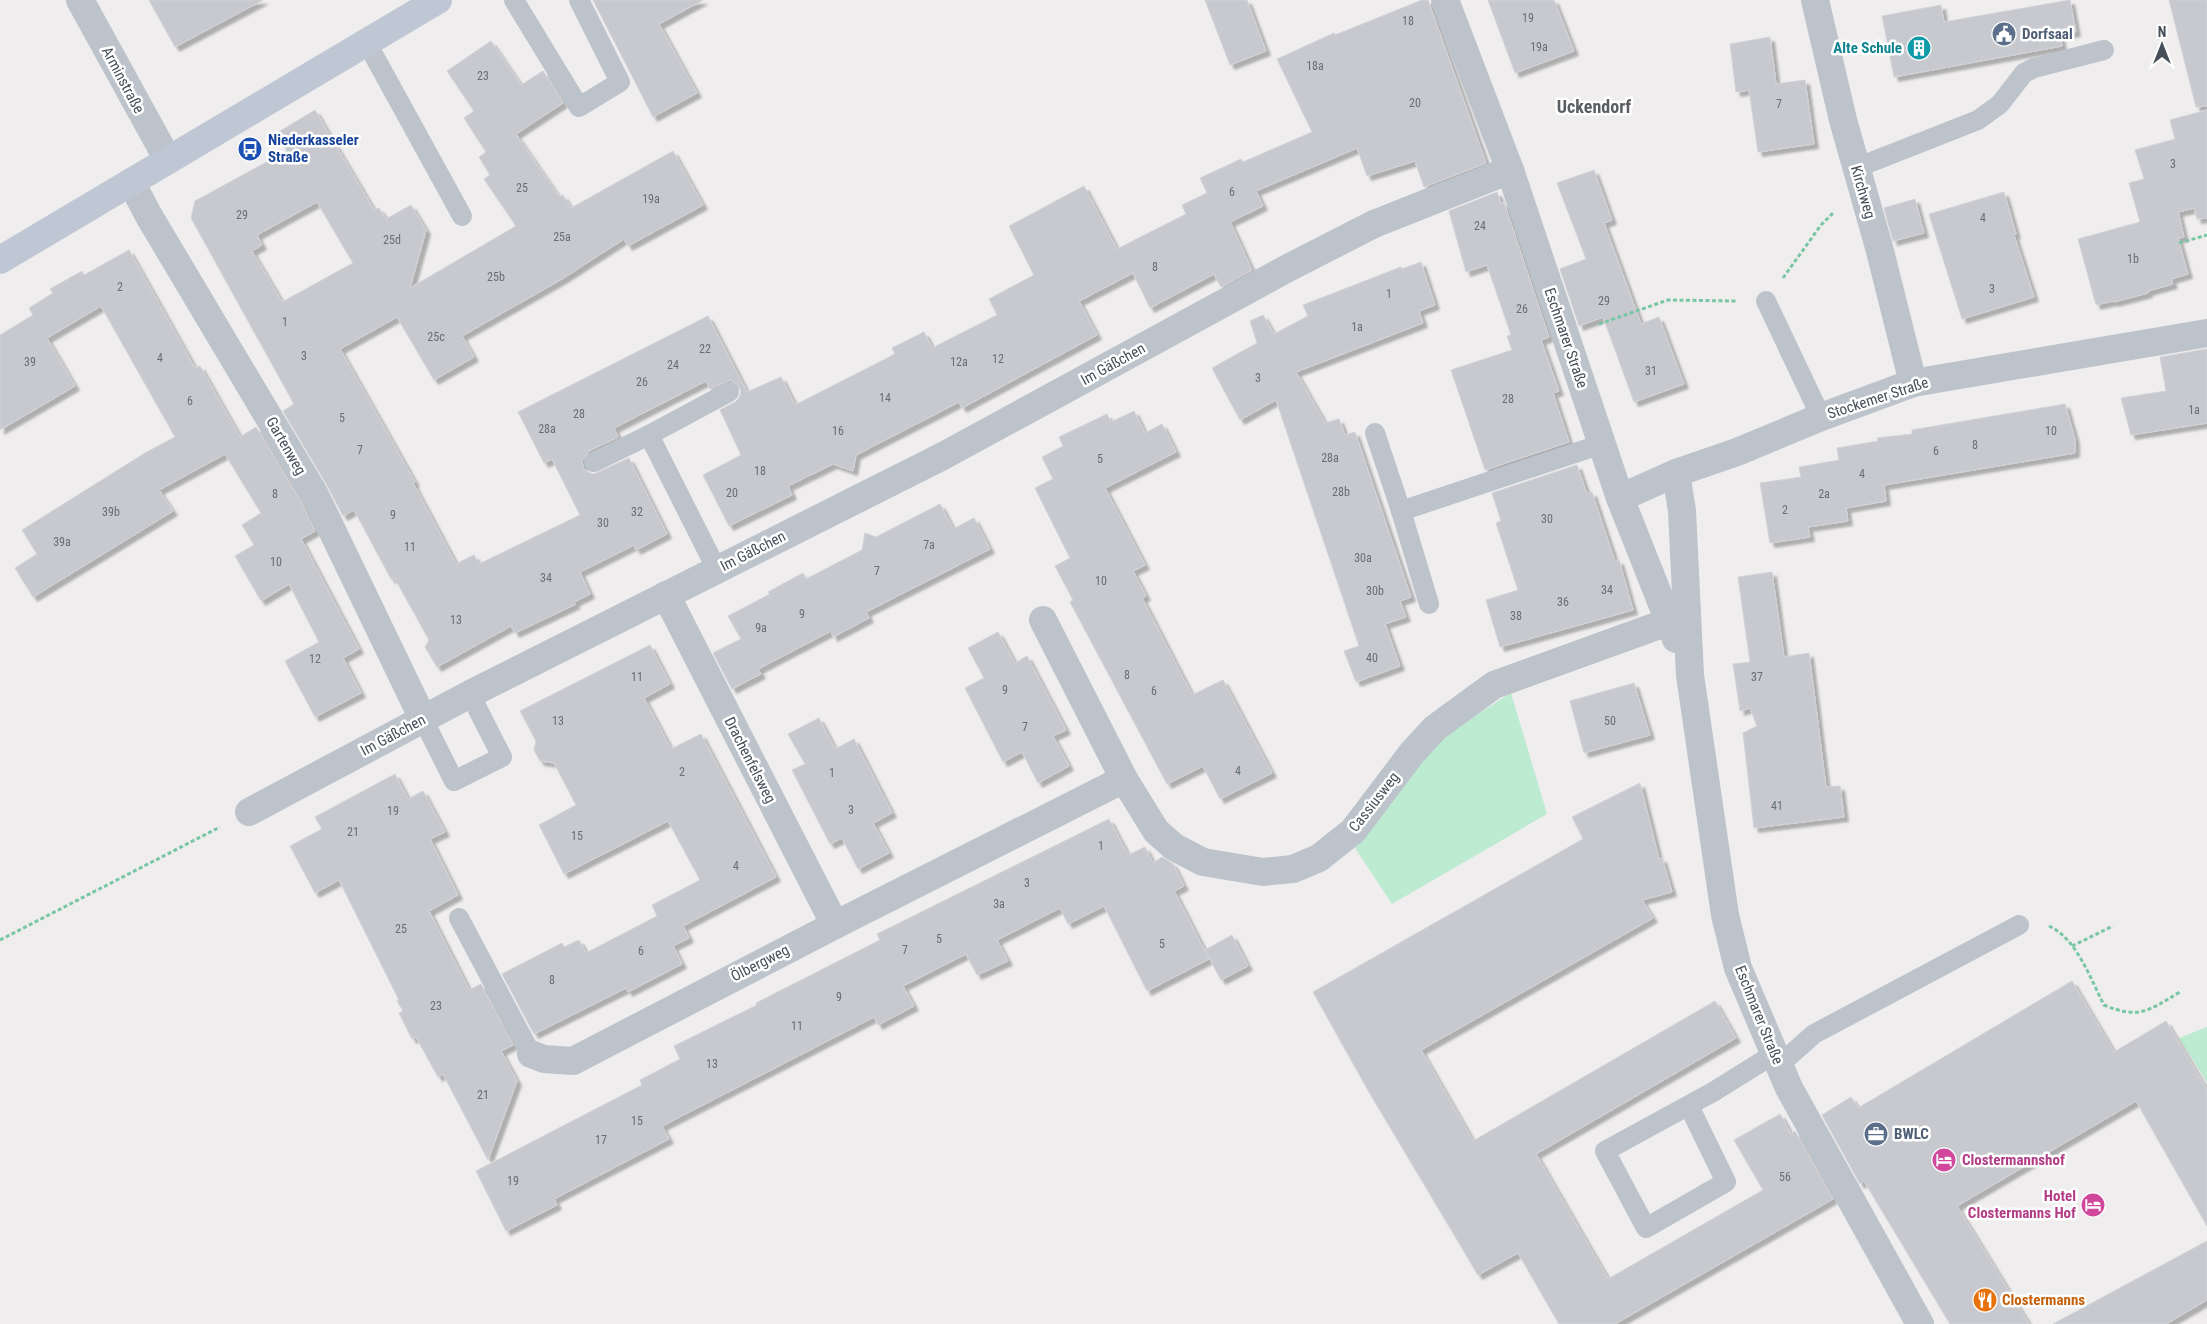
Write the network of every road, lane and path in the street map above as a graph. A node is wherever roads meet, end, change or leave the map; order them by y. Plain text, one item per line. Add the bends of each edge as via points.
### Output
1 (80, 0) edge
2 (438, 0) edge
3 (514, 0) edge
4 (579, 0) edge
5 (1445, 0) edge
6 (1815, 0) edge
7 (367, 43) junction
8 (2104, 50) dead end
9 (168, 160) junction
10 (1856, 168) junction
11 (1510, 170) junction
12 (131, 182) junction
13 (1864, 197) junction
14 (462, 216) dead end
15 (2207, 235) edge
16 (2180, 243) dead end
17 (0, 260) edge
18 (1766, 301) junction
19 (2207, 333) edge
20 (1565, 336) junction
21 (1913, 383) junction
22 (729, 392) dead end
23 (1821, 417) junction
24 (1375, 434) dead end
25 (649, 435) junction
26 (1602, 444) junction
27 (594, 462) dead end
28 (1676, 474) junction
29 (1620, 498) junction
30 (1401, 511) junction
31 (716, 570) junction
32 (666, 595) junction
33 (1429, 604) dead end
34 (1678, 618) junction
35 (1043, 620) dead end
36 (470, 694) junction
37 (423, 719) junction
38 (1124, 779) junction
39 (249, 812) joint
40 (460, 918) dead end
41 (835, 924) junction
42 (2019, 925) joint
43 (2113, 926) dead end
44 (0, 940) edge
45 (2072, 946) junction
46 (2180, 992) dead end
47 (531, 1054) joint
48 (1777, 1060) junction
49 (1689, 1106) junction
50 (1920, 1324) edge

1 - 9 street, Arminstraße
2 - 7 street
3 - 4 lane via 579,107 620,82
5 - 11 street, Eschmarer Straße
6 - 10 street, Kirchweg
7 - 9 street
7 - 14 lane
8 - 10 lane via 2034,68 2024,73 2000,104 1978,120
9 - 12 street
10 - 13 street, Kirchweg
11 - 20 street, Eschmarer Straße
11 - 31 street, Im Gäßchen via 1374,224 943,456
12 - 17 street
12 - 37 street, Gartenweg via 315,495
13 - 18 path via 1840,206 1829,215
13 - 21 street, Kirchweg
15 - 16 path
18 - 20 path via 1668,300
18 - 23 lane
19 - 21 street, Stockemer Straße
20 - 26 street, Eschmarer Straße
21 - 23 street, Stockemer Straße
22 - 25 lane
23 - 28 street, Stockemer Straße
24 - 30 lane
25 - 27 lane
25 - 31 lane
26 - 29 street, Eschmarer Straße
26 - 30 lane
28 - 29 street, Stockemer Straße
28 - 34 street, Eschmarer Straße via 1682,511
29 - 34 street, Eschmarer Straße
30 - 33 lane
31 - 32 street, Im Gäßchen
32 - 36 street, Im Gäßchen
32 - 41 street, Drachenfelsweg
34 - 38 street, Cassiusweg via 1494,685 1435,728 1353,831 1319,858 1293,869 1263,872 1232,868 1203,862 1174,847 1156,831
34 - 48 street, Eschmarer Straße via 1690,675 1724,916 1738,968
35 - 38 street, Cassiusweg
36 - 37 street, Im Gäßchen
36 - 37 lane via 502,757 454,781
37 - 39 street, Im Gäßchen
38 - 41 street, Ölbergweg
39 - 44 path
40 - 47 lane, Ölbergweg
41 - 47 street, Ölbergweg via 573,1061 544,1059
42 - 45 path via 2044,924 2060,932
42 - 48 lane via 1814,1034
43 - 45 path
45 - 46 path via 2104,1004 2111,1008 2145,1012
48 - 49 lane
48 - 50 street, Eschmarer Straße via 1789,1088
49 - 49 lane via 1605,1151 1646,1228 1726,1182

